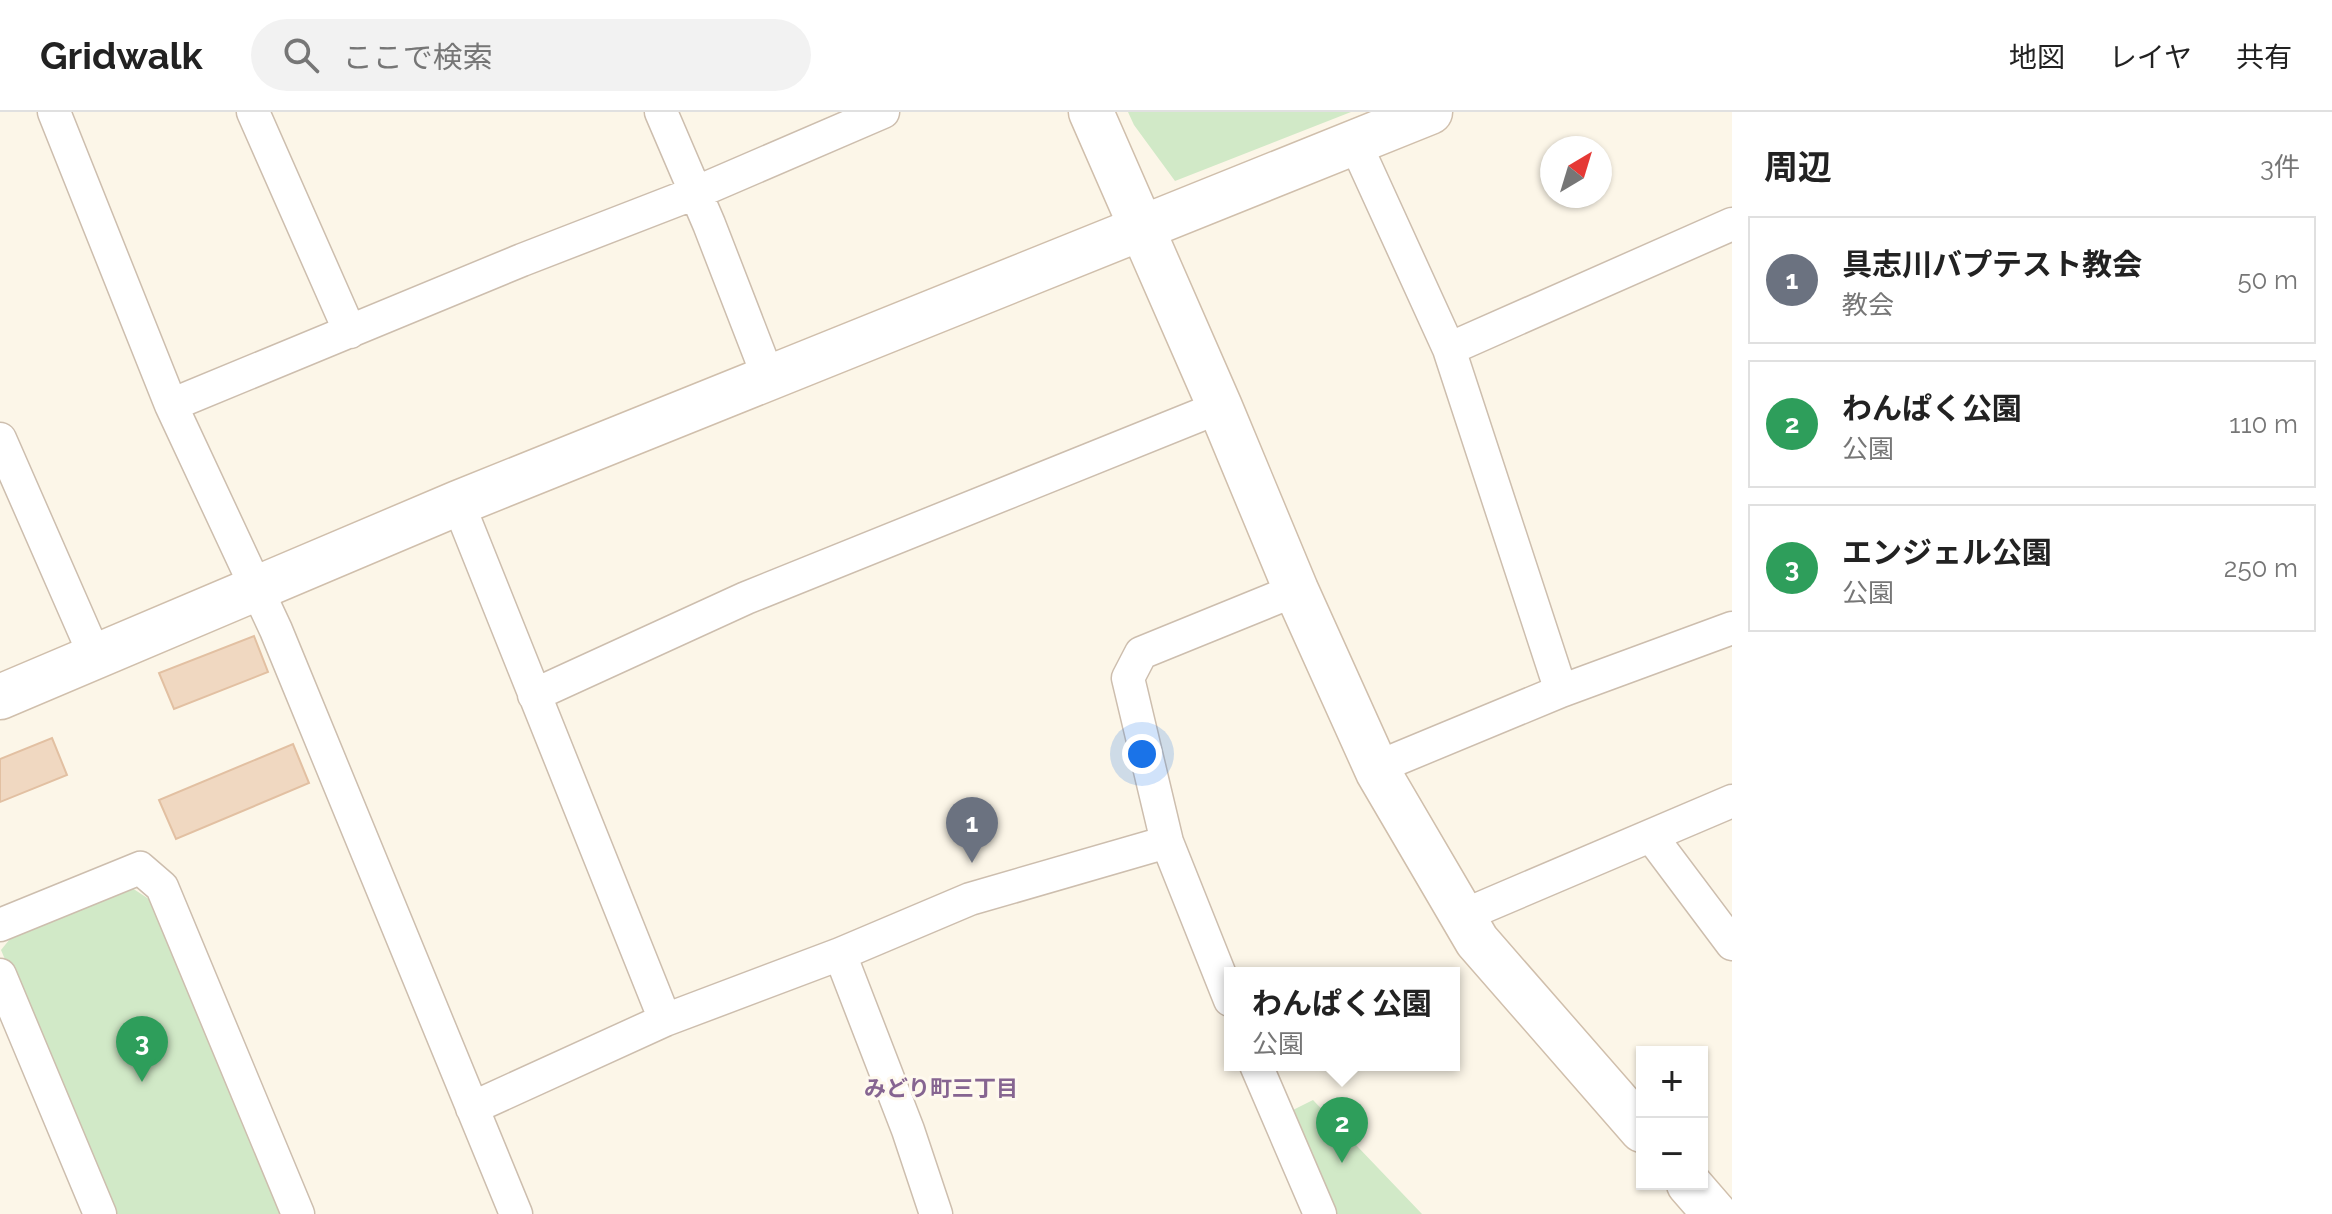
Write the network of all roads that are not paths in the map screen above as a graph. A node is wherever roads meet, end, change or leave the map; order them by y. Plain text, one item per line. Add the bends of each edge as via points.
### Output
1 (54, 112) edge
2 (253, 112) edge
3 (661, 112) edge
4 (883, 112) edge
5 (1091, 112) edge
6 (1430, 112) edge
7 (1355, 143) junction
8 (695, 193) junction
9 (1732, 224) edge
10 (1141, 230) junction
11 (350, 332) junction
12 (1449, 349) junction
13 (769, 379) junction
14 (171, 405) junction
15 (1220, 407) junction
16 (2, 451) edge
17 (458, 503) junction
18 (256, 586) junction
19 (1296, 590) junction
20 (1732, 628) edge
21 (95, 656) junction
22 (1561, 691) junction
23 (534, 695) junction
24 (0, 697) edge
25 (1378, 772) junction
26 (1732, 801) edge
27 (1651, 836) junction
28 (1167, 842) junction
29 (1462, 916) junction
30 (0, 925) edge
31 (1732, 944) edge
32 (840, 954) junction
33 (0, 975) edge
34 (1224, 985) edge
35 (665, 1020) junction
36 (1259, 1071) edge
37 (472, 1108) junction
38 (1636, 1123) edge
39 (1694, 1190) edge
40 (100, 1214) edge
41 (298, 1214) edge
42 (516, 1214) edge
43 (936, 1214) edge
44 (1320, 1214) edge
45 (1715, 1214) edge

1 - 14 street
2 - 11 street
3 - 8 street
4 - 8 street
5 - 10 street
6 - 7 street
7 - 10 street
7 - 12 street
8 - 11 street
8 - 13 street
9 - 12 street
10 - 13 street
10 - 15 street
11 - 14 street
12 - 22 street
13 - 17 street
14 - 18 street
15 - 19 street
15 - 23 street via 746,598
16 - 21 street
17 - 18 street
17 - 23 street
18 - 21 street
18 - 37 street
19 - 25 street
19 - 28 street via 1141,653 1128,678
20 - 22 street
21 - 24 street
22 - 25 street via 1397,759
23 - 35 street
25 - 29 street
26 - 27 street
27 - 29 street
27 - 31 street
28 - 32 street via 970,899
28 - 34 street
29 - 38 street via 1477,941
30 - 41 street via 140,868 162,887
32 - 35 street
32 - 43 street
33 - 40 street
35 - 37 street
36 - 44 street
37 - 42 street
39 - 45 street

